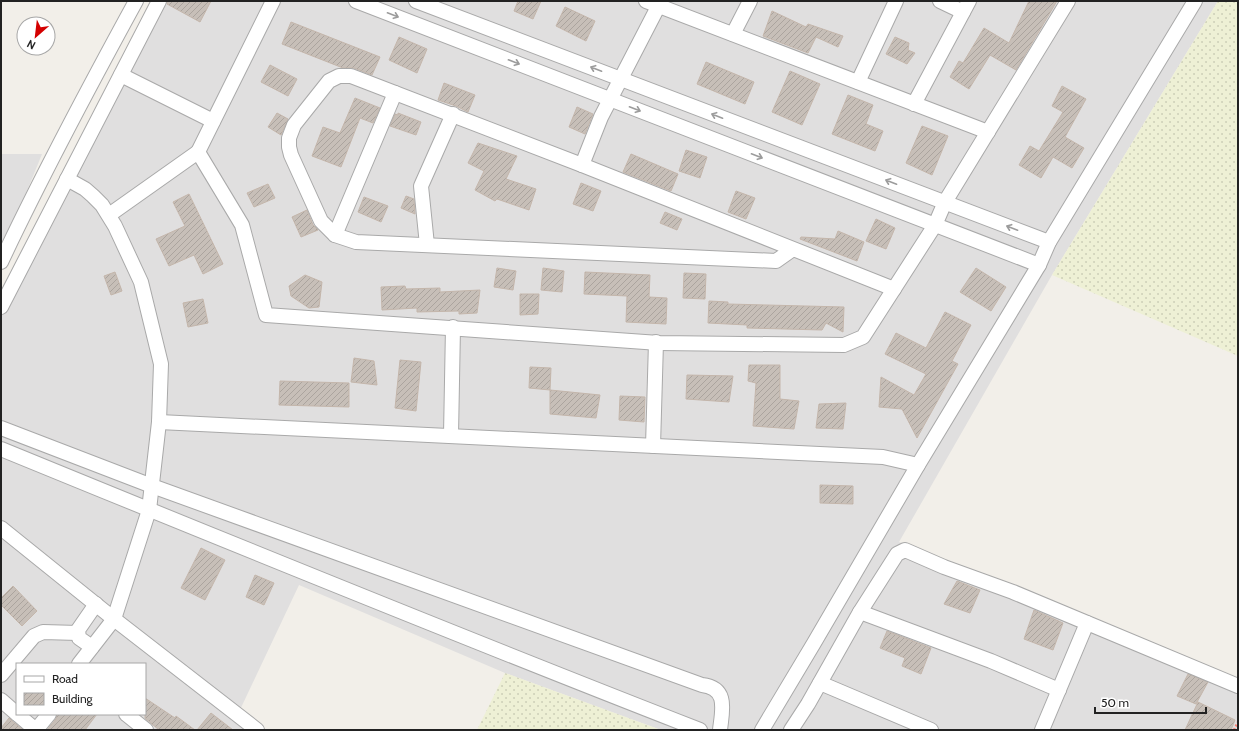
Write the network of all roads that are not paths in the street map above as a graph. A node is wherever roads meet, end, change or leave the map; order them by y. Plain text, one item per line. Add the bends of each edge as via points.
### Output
1 (136, 1) edge
2 (159, 1) edge
3 (273, 1) edge
4 (356, 1) edge
5 (416, 1) edge
6 (750, 1) edge
7 (896, 1) edge
8 (940, 1) edge
9 (1068, 1) edge
10 (1195, 1) edge
11 (655, 3) edge
12 (966, 6) edge
13 (733, 34) junction
14 (121, 75) junction
15 (621, 79) junction
16 (858, 82) junction
17 (395, 93) junction
18 (610, 99) junction
19 (914, 104) junction
20 (453, 114) junction
21 (213, 121) junction
22 (988, 132) junction
23 (60, 141) junction
24 (81, 152) junction
25 (198, 152) junction
26 (582, 165) junction
27 (67, 179) junction
28 (34, 191) junction
29 (56, 201) junction
30 (945, 202) junction
31 (109, 215) junction
32 (934, 225) junction
33 (335, 235) junction
34 (1049, 242) junction
35 (427, 244) junction
36 (793, 249) junction
37 (1, 262) edge
38 (1039, 265) junction
39 (894, 289) junction
40 (1, 307) edge
41 (453, 327) junction
42 (656, 342) junction
43 (159, 422) junction
44 (1, 428) edge
45 (451, 435) junction
46 (653, 446) junction
47 (1, 448) edge
48 (918, 466) junction
49 (152, 486) junction
50 (149, 510) junction
51 (1, 528) edge
52 (96, 604) junction
53 (860, 612) junction
54 (114, 619) junction
55 (1087, 623) junction
56 (78, 634) junction
57 (92, 647) junction
58 (80, 663) edge
59 (1, 675) edge
60 (820, 684) junction
61 (1238, 686) edge
62 (1059, 690) junction
63 (1, 700) edge
64 (16, 713) edge
65 (18, 715) edge
66 (48, 715) edge
67 (127, 715) edge
68 (36, 730) edge
69 (146, 730) edge
70 (257, 730) edge
71 (700, 730) edge
72 (720, 730) edge
73 (762, 730) edge
74 (792, 730) edge
75 (931, 730) edge
76 (1042, 730) edge

1 - 23 street
2 - 14 street
3 - 21 street
4 -> 18 street
15 -> 5 street
6 - 13 street
7 - 16 street
8 - 12 street
9 - 22 street
10 - 34 street
11 - 13 street
11 - 15 street
12 - 19 street
13 - 16 street
14 - 21 street
14 - 24 street
15 - 18 street
30 -> 15 street
16 - 19 street
17 - 20 street
17 - 33 street
17 - 33 street via 351,76 339,76 329,81 291,131 290,155 321,221
18 - 26 street
18 -> 32 street
19 - 22 street
20 - 26 street
20 - 35 street via 421,186
21 - 25 street
22 - 30 street
23 - 24 street
23 - 28 street
24 - 27 street
25 - 31 street
25 - 41 street via 242,225 266,315
26 - 36 street
27 - 29 street
27 - 31 street via 93,196
28 - 29 street
28 - 37 street
29 - 40 street
30 - 32 street
34 -> 30 street
31 - 43 street via 141,282 161,364
32 - 38 street
32 - 39 street
33 - 35 street via 356,242
34 - 38 street
35 - 36 street via 776,261
36 - 39 street
38 - 48 street
39 - 42 street via 863,337 844,345
41 - 42 street
41 - 45 street
42 - 46 street
43 - 45 street
43 - 49 street
44 - 49 street
45 - 46 street
46 - 48 street via 883,457
47 - 50 street
48 - 73 street
49 - 50 street
49 - 72 street via 708,686 718,692 722,700
50 - 54 street
50 - 71 street
51 - 52 street
52 - 54 street
52 - 56 street via 79,628
53 - 55 street via 897,554 905,550
53 - 60 street
53 - 62 street
54 - 57 street
54 - 70 street
55 - 61 street
55 - 62 street
56 - 57 street via 79,638
56 - 59 street via 43,632 34,636
57 - 58 street
60 - 74 street
60 - 75 street
62 - 76 street
63 - 64 street
65 - 68 street
66 - 68 street
67 - 69 street

